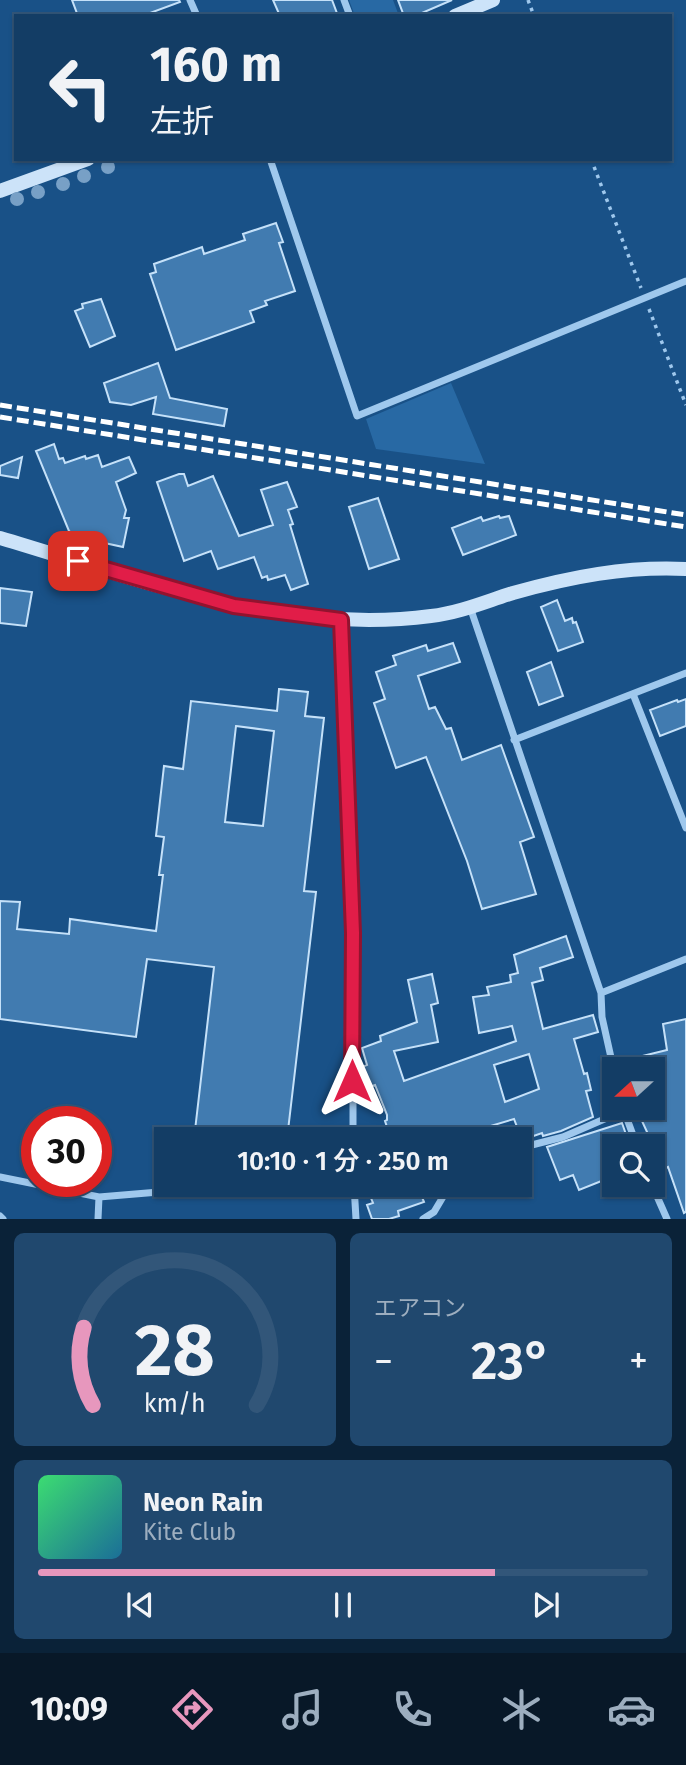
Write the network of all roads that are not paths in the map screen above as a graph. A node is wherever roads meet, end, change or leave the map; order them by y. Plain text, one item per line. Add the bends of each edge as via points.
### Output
1 (486, 1) edge
2 (459, 14) edge
3 (82, 161) edge
4 (271, 161) edge
5 (0, 191) edge
6 (686, 281) edge
7 (0, 538) edge
8 (686, 569) edge
9 (470, 606) junction
10 (341, 620) junction
11 (686, 673) edge
12 (633, 694) junction
13 (514, 740) junction
14 (686, 828) edge
15 (686, 959) edge
16 (601, 993) junction
17 (611, 1057) edge
18 (602, 1119) edge
19 (352, 1127) edge
20 (532, 1145) edge
21 (0, 1177) edge
22 (21, 1181) edge
23 (154, 1192) edge
24 (112, 1196) edge
25 (99, 1197) edge
26 (355, 1197) edge
27 (443, 1197) edge
28 (657, 1197) edge
29 (98, 1219) edge
30 (356, 1219) edge
31 (423, 1219) edge
32 (667, 1219) edge

1 - 2 street
3 - 5 street
4 - 6 street via 356,416
7 - 10 street via 234,606
8 - 9 street via 601,572
9 - 10 street via 434,616
9 - 13 street
10 - 19 street via 353,933
11 - 12 street
12 - 13 street
12 - 14 street
13 - 16 street
15 - 16 street
16 - 17 street
18 - 20 street
21 - 22 street
23 - 24 street
25 - 29 street
26 - 30 street
27 - 31 street
28 - 32 street

